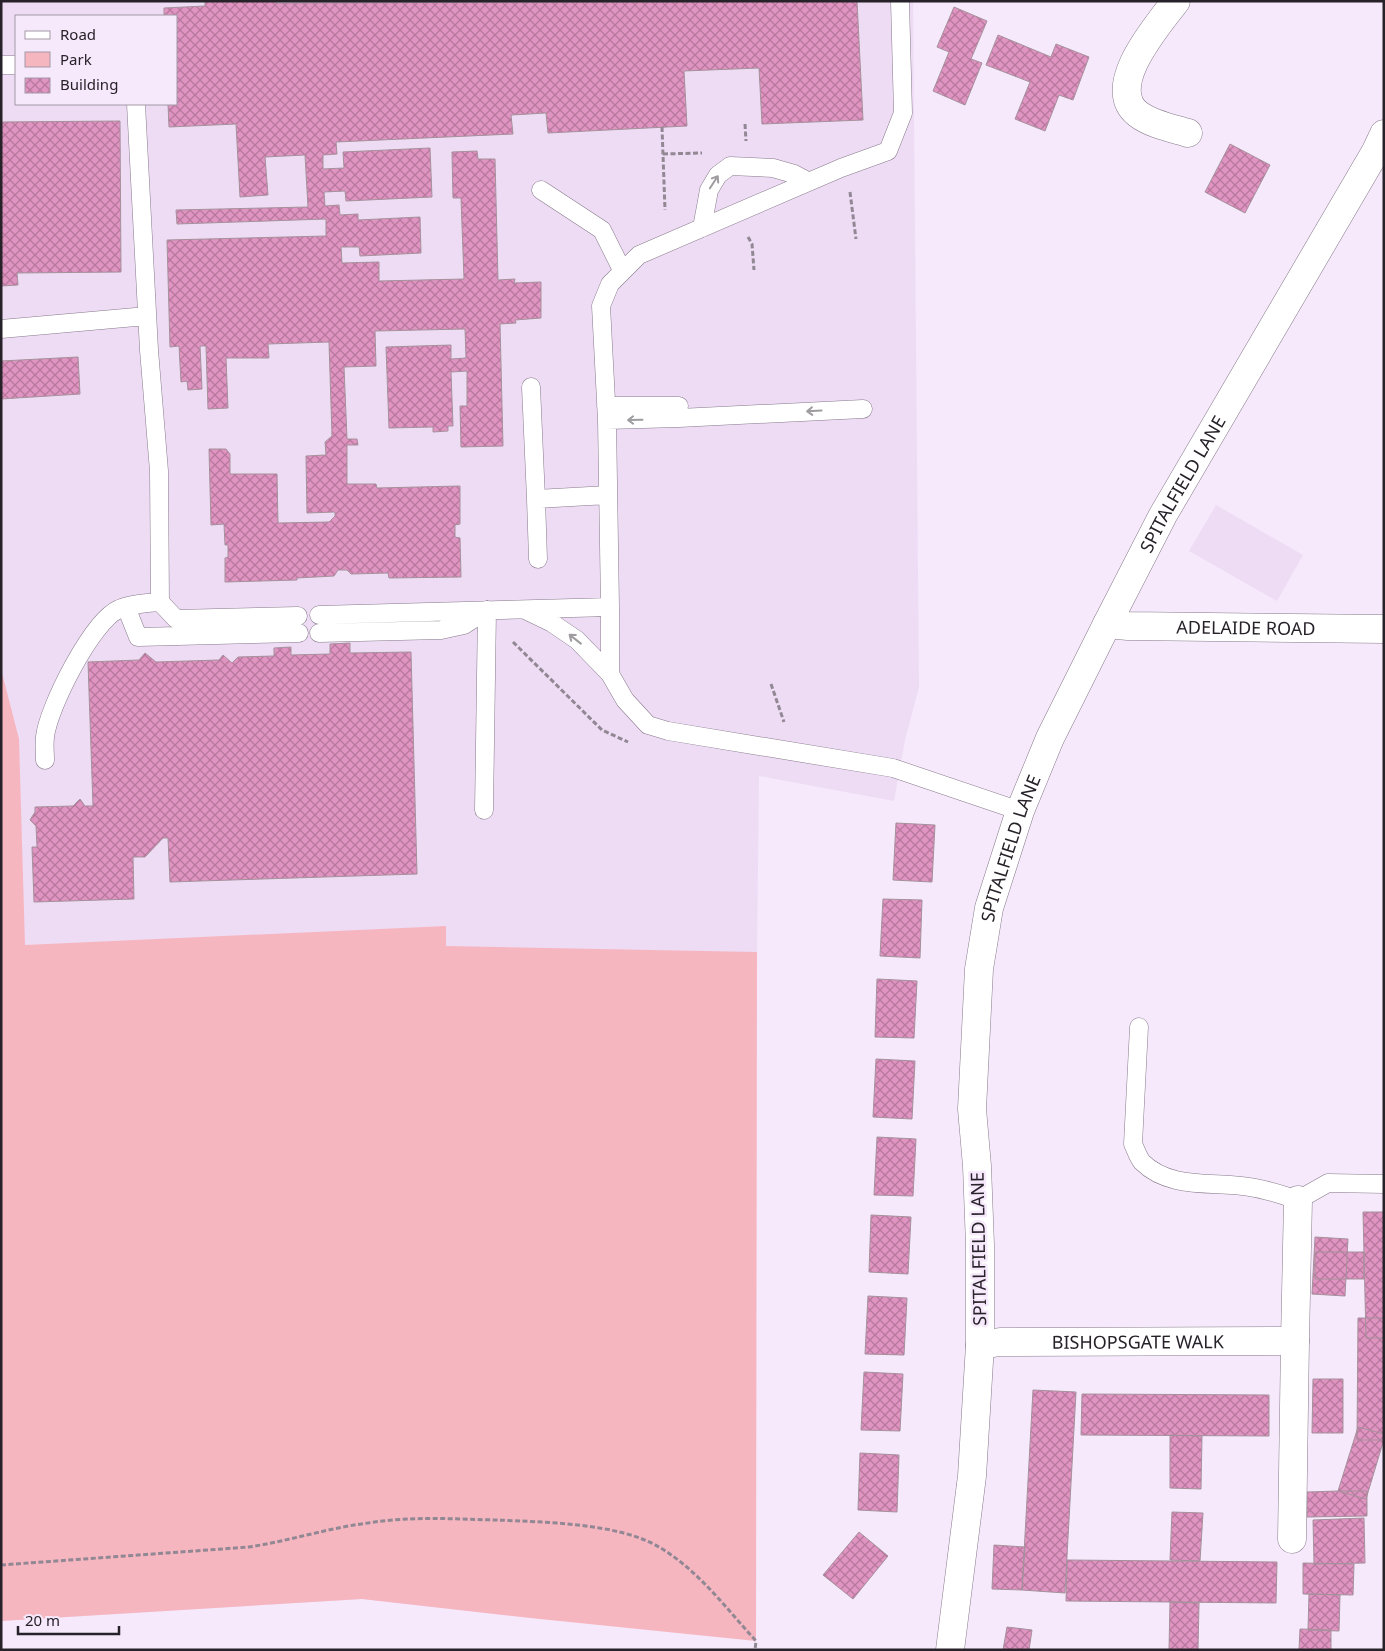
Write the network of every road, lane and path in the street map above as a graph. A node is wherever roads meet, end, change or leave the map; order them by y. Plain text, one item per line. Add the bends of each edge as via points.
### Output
1 (900, 1) edge
2 (1176, 1) edge
3 (15, 64) edge
4 (1, 65) edge
5 (136, 105) edge
6 (745, 124) dead end
7 (662, 127) dead end
8 (1188, 133) dead end
9 (1384, 134) edge
10 (746, 142) dead end
11 (709, 152) dead end
12 (663, 154) junction
13 (810, 182) junction
14 (541, 190) dead end
15 (665, 210) dead end
16 (735, 214) junction
17 (702, 228) junction
18 (622, 270) junction
19 (754, 270) dead end
20 (147, 316) junction
21 (1, 329) edge
22 (531, 387) dead end
23 (679, 406) dead end
24 (863, 409) dead end
25 (606, 413) junction
26 (608, 494) junction
27 (536, 499) junction
28 (538, 559) dead end
29 (160, 602) junction
30 (126, 607) junction
31 (610, 607) junction
32 (522, 609) junction
33 (487, 610) junction
34 (319, 624) dead end
35 (1107, 624) junction
36 (1384, 629) edge
37 (507, 637) dead end
38 (610, 674) junction
39 (771, 684) dead end
40 (784, 722) dead end
41 (631, 743) dead end
42 (45, 760) dead end
43 (484, 810) dead end
44 (1020, 812) junction
45 (1139, 1027) dead end
46 (1384, 1184) edge
47 (1298, 1200) junction
48 (1295, 1341) junction
49 (980, 1345) junction
50 (1292, 1539) dead end
51 (1, 1565) edge
52 (755, 1650) edge
53 (950, 1650) edge

1 - 13 lane via 903,113 888,151
2 - 8 main road via 1139,52 1125,92 1128,103 1137,113
3 - 4 lane
5 - 20 lane
6 - 10 path
7 - 12 path
9 - 35 main road, SPITALFIELD LANE via 1163,515
11 - 12 path
12 - 15 path
13 - 16 lane
17 -> 13 lane via 709,190 718,175 730,166 773,168
14 - 18 lane via 602,230
16 - 17 lane
16 - 19 path via 752,244
17 - 18 lane via 639,255
18 - 25 lane via 610,284 601,306
20 - 21 lane
20 - 29 lane via 160,471
22 - 27 lane
23 - 25 lane
24 -> 25 lane via 671,419
25 - 26 lane
26 - 27 lane
26 - 31 lane
27 - 28 lane
29 - 30 lane
29 - 30 lane via 176,620 299,625 138,637
30 - 42 lane via 99,626 82,651 50,717 45,737
31 - 32 lane
31 - 38 lane
32 - 33 lane
38 -> 32 lane via 577,640 552,623
33 - 34 lane via 464,625 441,630
33 - 43 lane
35 - 36 main road, ADELAIDE ROAD
35 - 44 main road, SPITALFIELD LANE via 1050,738
37 - 41 path via 602,730
38 - 44 lane via 624,700 648,725 893,768
39 - 40 path
44 - 49 main road, SPITALFIELD LANE via 989,908 979,969 972,1109 980,1245
45 - 47 lane via 1133,1144 1141,1160 1159,1174 1186,1182 1249,1186
46 - 47 lane via 1328,1183
47 - 48 main road
48 - 49 main road, BISHOPSGATE WALK via 1000,1342
48 - 50 main road
49 - 53 main road, SPITALFIELD LANE via 972,1476
51 - 52 path via 249,1547 396,1519 543,1522 627,1534 660,1547 702,1582 756,1641

